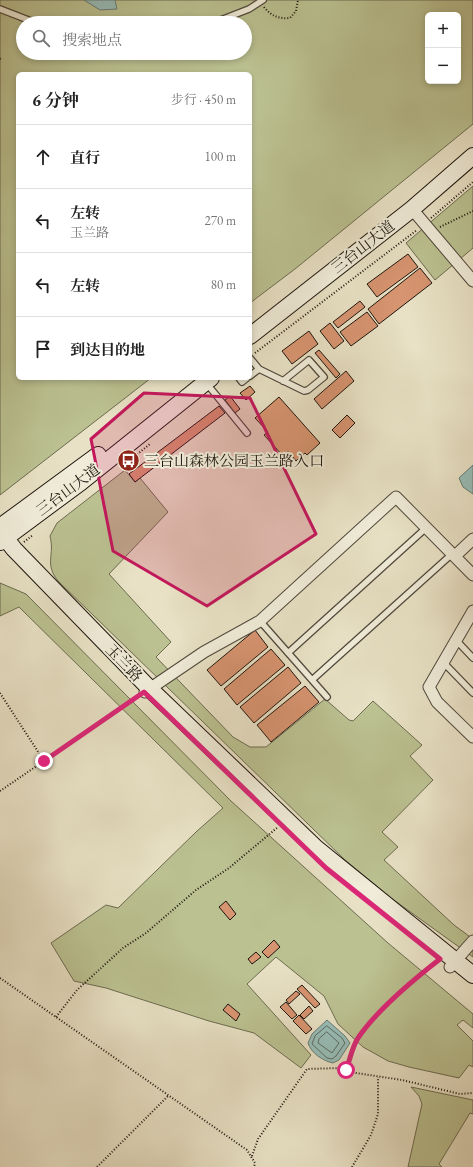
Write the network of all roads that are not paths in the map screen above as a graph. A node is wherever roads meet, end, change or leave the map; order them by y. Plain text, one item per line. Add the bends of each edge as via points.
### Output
1 (262, 0) edge
2 (0, 9) edge
3 (18, 16) edge
4 (230, 16) edge
5 (473, 156) edge
6 (473, 167) edge
7 (418, 216) junction
8 (473, 281) edge
9 (252, 335) edge
10 (252, 344) edge
11 (252, 360) edge
12 (259, 369) junction
13 (252, 374) edge
14 (203, 380) edge
15 (205, 380) edge
16 (283, 381) junction
17 (247, 433) dead end
18 (426, 528) junction
19 (1, 533) edge
20 (473, 539) edge
21 (453, 555) junction
22 (473, 575) edge
23 (473, 611) edge
24 (260, 620) junction
25 (470, 623) edge
26 (456, 640) junction
27 (288, 653) junction
28 (473, 658) edge
29 (443, 662) junction
30 (312, 680) junction
31 (147, 690) junction
32 (473, 693) edge
33 (327, 697) dead end
34 (473, 737) edge
35 (473, 941) edge
36 (449, 963) junction
37 (473, 975) edge
38 (473, 984) edge

1 - 4 lane
2 - 3 lane
5 - 7 street, 三台山大道
6 - 7 street, 三台山大道
7 - 8 street
7 - 9 street, 三台山大道
7 - 10 street, 三台山大道
11 - 12 lane
12 - 13 lane
12 - 16 lane
14 - 19 street, 三台山大道 via 123,437
15 - 17 lane
16 - 16 lane via 304,391 324,377 309,360
18 - 21 street
18 - 24 street via 396,497
18 - 27 lane
19 - 31 street, 玉兰路
20 - 21 street
21 - 22 street
21 - 30 lane
23 - 25 street
24 - 27 lane
24 - 31 street via 204,652
25 - 26 street
26 - 28 lane
26 - 29 street
27 - 30 lane
29 - 32 lane
29 - 34 street via 429,687 431,693
30 - 33 lane
31 - 36 street, 玉兰路 via 316,848
31 - 36 street, 玉兰路 via 280,825 347,885
35 - 36 street
36 - 37 street, 玉兰路
36 - 38 street, 玉兰路

